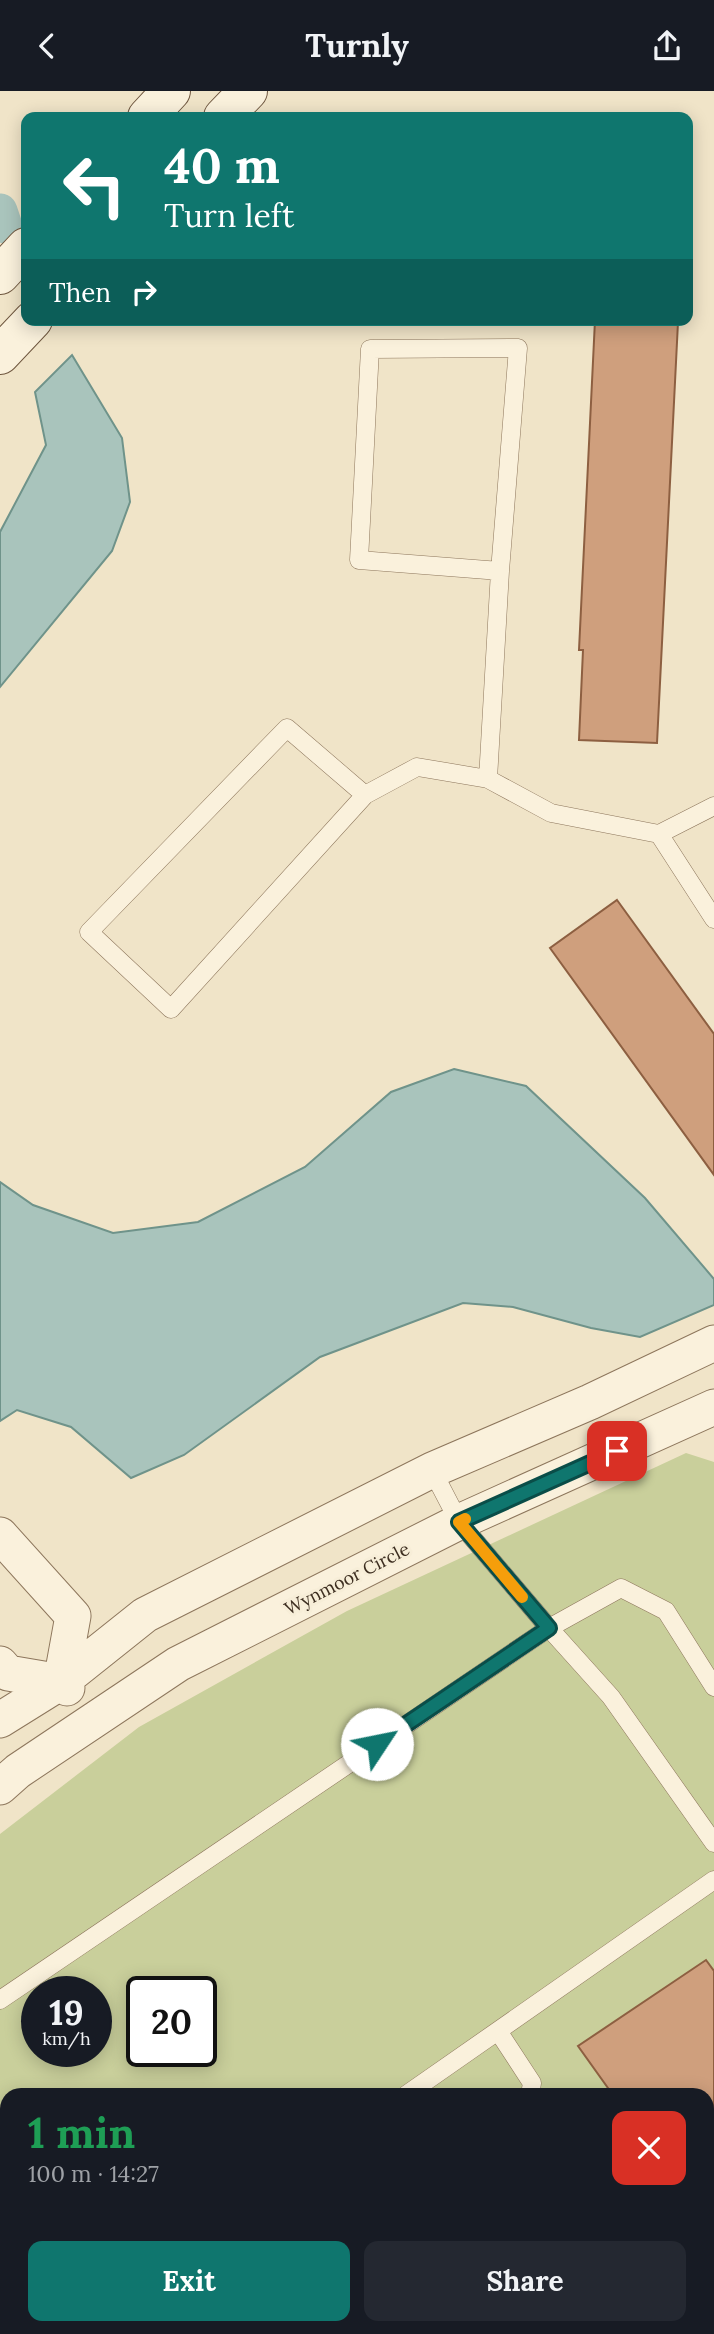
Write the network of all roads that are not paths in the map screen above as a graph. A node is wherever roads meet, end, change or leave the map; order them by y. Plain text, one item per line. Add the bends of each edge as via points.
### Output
1 (172, 91) edge
2 (248, 91) edge
3 (152, 112) edge
4 (228, 112) edge
5 (21, 252) edge
6 (0, 275) edge
7 (27, 326) edge
8 (0, 355) edge
9 (500, 571) junction
10 (488, 779) junction
11 (365, 795) junction
12 (714, 806) edge
13 (659, 834) junction
14 (714, 919) edge
15 (714, 1343) edge
16 (714, 1407) edge
17 (432, 1470) junction
18 (459, 1522) junction
19 (0, 1535) edge
20 (549, 1628) junction
21 (0, 1664) edge
22 (61, 1682) junction
23 (714, 1687) edge
24 (97, 1718) junction
25 (0, 1720) edge
26 (0, 1787) edge
27 (714, 1843) edge
28 (714, 1880) edge
29 (0, 2000) edge
30 (498, 2031) junction
31 (416, 2088) edge
32 (531, 2088) edge

1 - 3 main road
2 - 4 main road
5 - 6 main road
7 - 8 main road
9 - 9 lane via 518,348 370,349 359,560
9 - 10 lane
10 - 11 lane via 417,768
10 - 13 lane via 551,813
11 - 11 lane via 171,1009 89,932 287,728
12 - 13 lane
13 - 14 lane
15 - 17 street
16 - 18 street, Wynmoor Circle
17 - 18 lane
17 - 22 street via 145,1615
18 - 20 lane
18 - 24 street, Wynmoor Circle via 178,1664
19 - 22 street via 74,1616
20 - 23 lane via 621,1588 666,1611
20 - 27 lane via 611,1697
20 - 29 lane
21 - 22 street via 8,1673
22 - 24 street
22 - 25 street
24 - 26 street, Wynmoor Circle
28 - 30 lane
30 - 31 lane
30 - 32 lane

